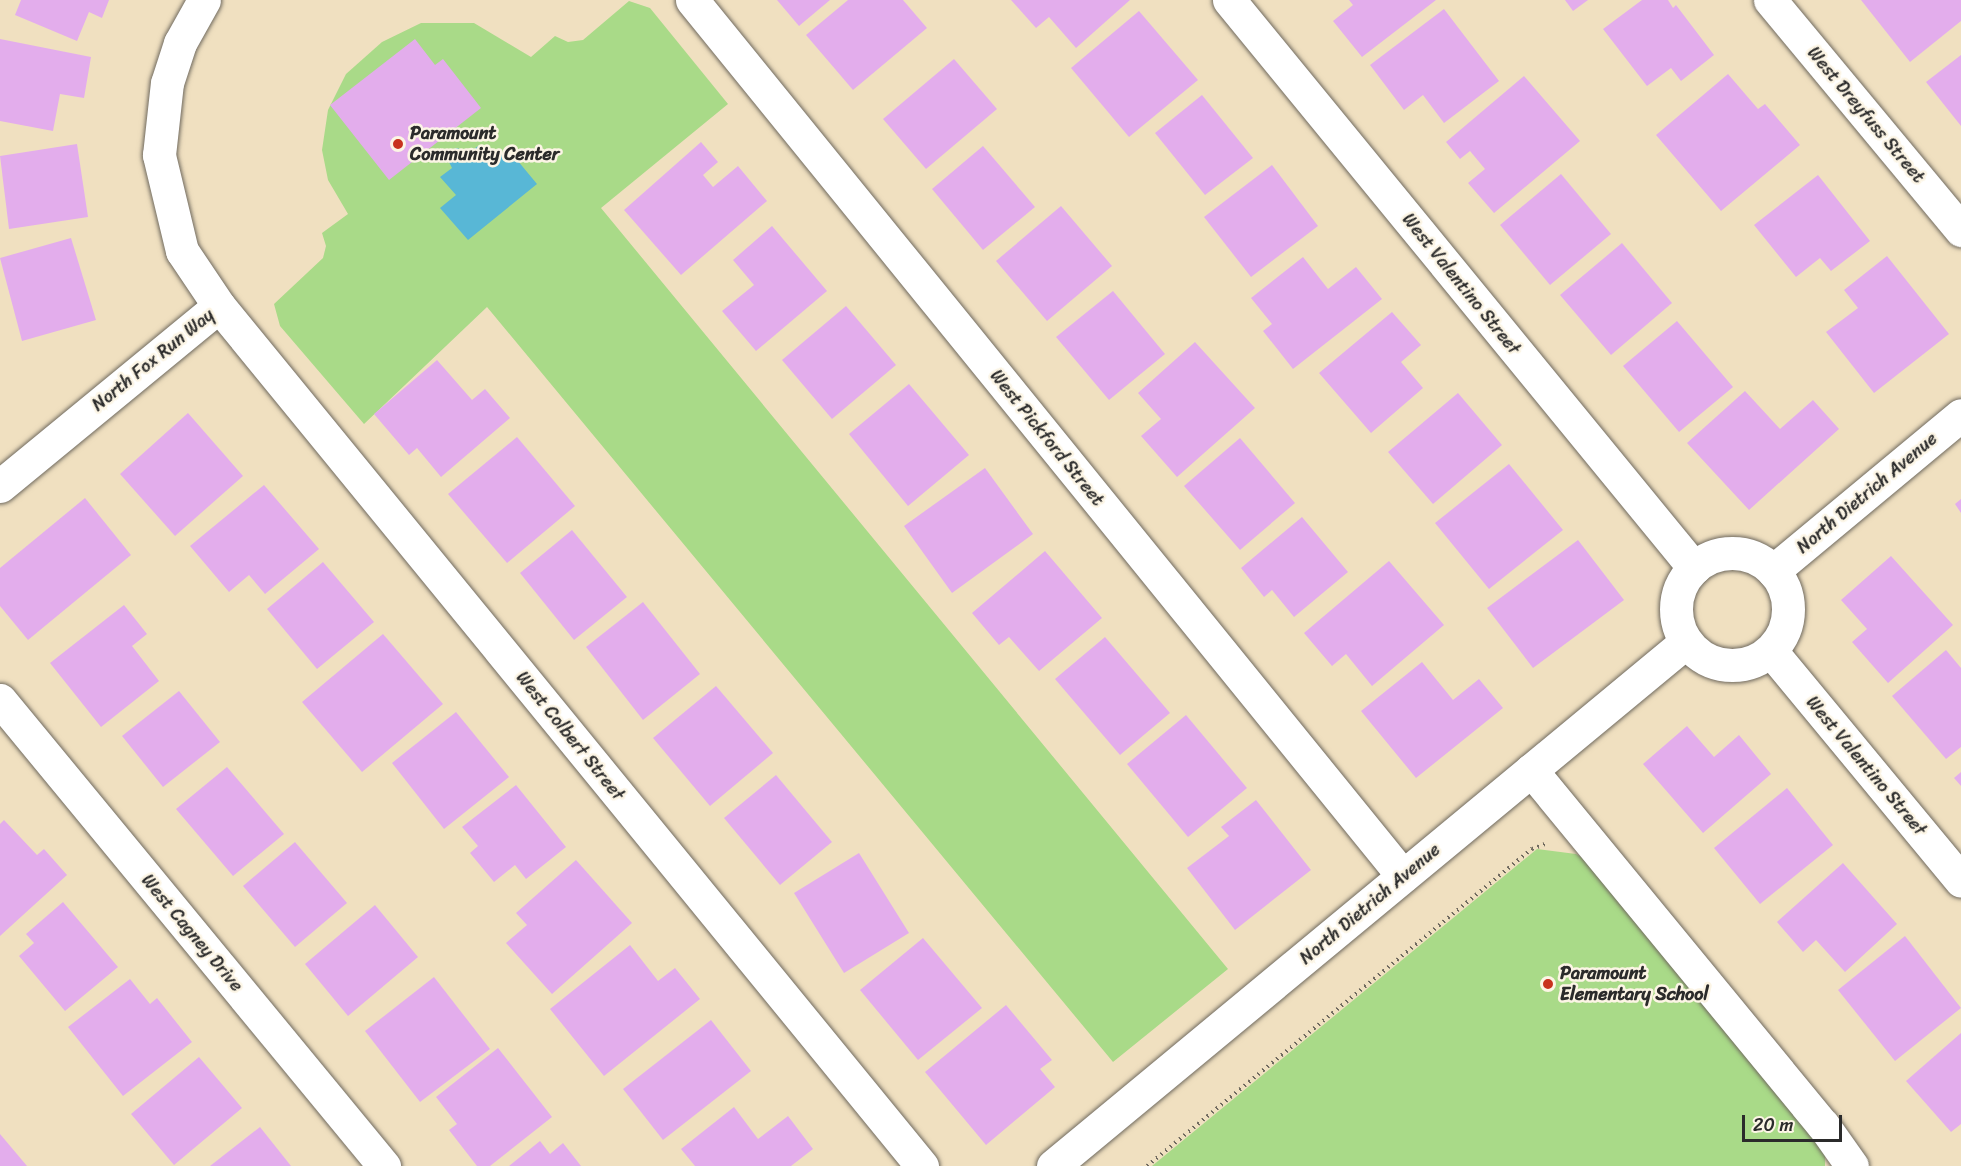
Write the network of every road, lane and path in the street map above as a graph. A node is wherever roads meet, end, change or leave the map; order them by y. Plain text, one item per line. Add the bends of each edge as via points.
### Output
1 (204, 0) edge
2 (692, 0) edge
3 (1229, 0) edge
4 (1770, 0) edge
5 (1961, 230) edge
6 (219, 306) junction
7 (1961, 415) edge
8 (0, 486) edge
9 (1694, 568) junction
10 (1773, 571) junction
11 (1686, 642) junction
12 (1771, 651) junction
13 (0, 700) edge
14 (1531, 770) junction
15 (1581, 836) junction
16 (1403, 876) junction
17 (1961, 881) edge
18 (384, 1166) edge
19 (922, 1166) edge
20 (1053, 1166) edge
21 (1147, 1166) edge
22 (1852, 1166) edge

1 - 6 street, North Fox Run Way via 180,43 167,83 159,155 182,251
2 - 16 street, West Pickford Street
3 - 9 street, West Valentino Street
4 - 5 street, West Dreyfuss Street
6 - 8 street, North Fox Run Way
6 - 19 street, West Colbert Street
7 - 10 street, North Dietrich Avenue
9 - 10 street via 1713,556 1735,553 1756,558
9 - 11 street via 1681,585 1676,607 1679,629
10 - 12 street via 1786,590 1789,612 1784,633
11 - 12 street via 1708,661 1730,666 1752,663
11 - 14 street, North Dietrich Avenue
12 - 17 street, West Valentino Street
13 - 18 street, West Cagney Drive
14 - 15 street
14 - 16 street, North Dietrich Avenue
15 - 21 path via 1563,848 1547,843 1532,849
15 - 22 street via 1823,1125
16 - 20 street, North Dietrich Avenue

